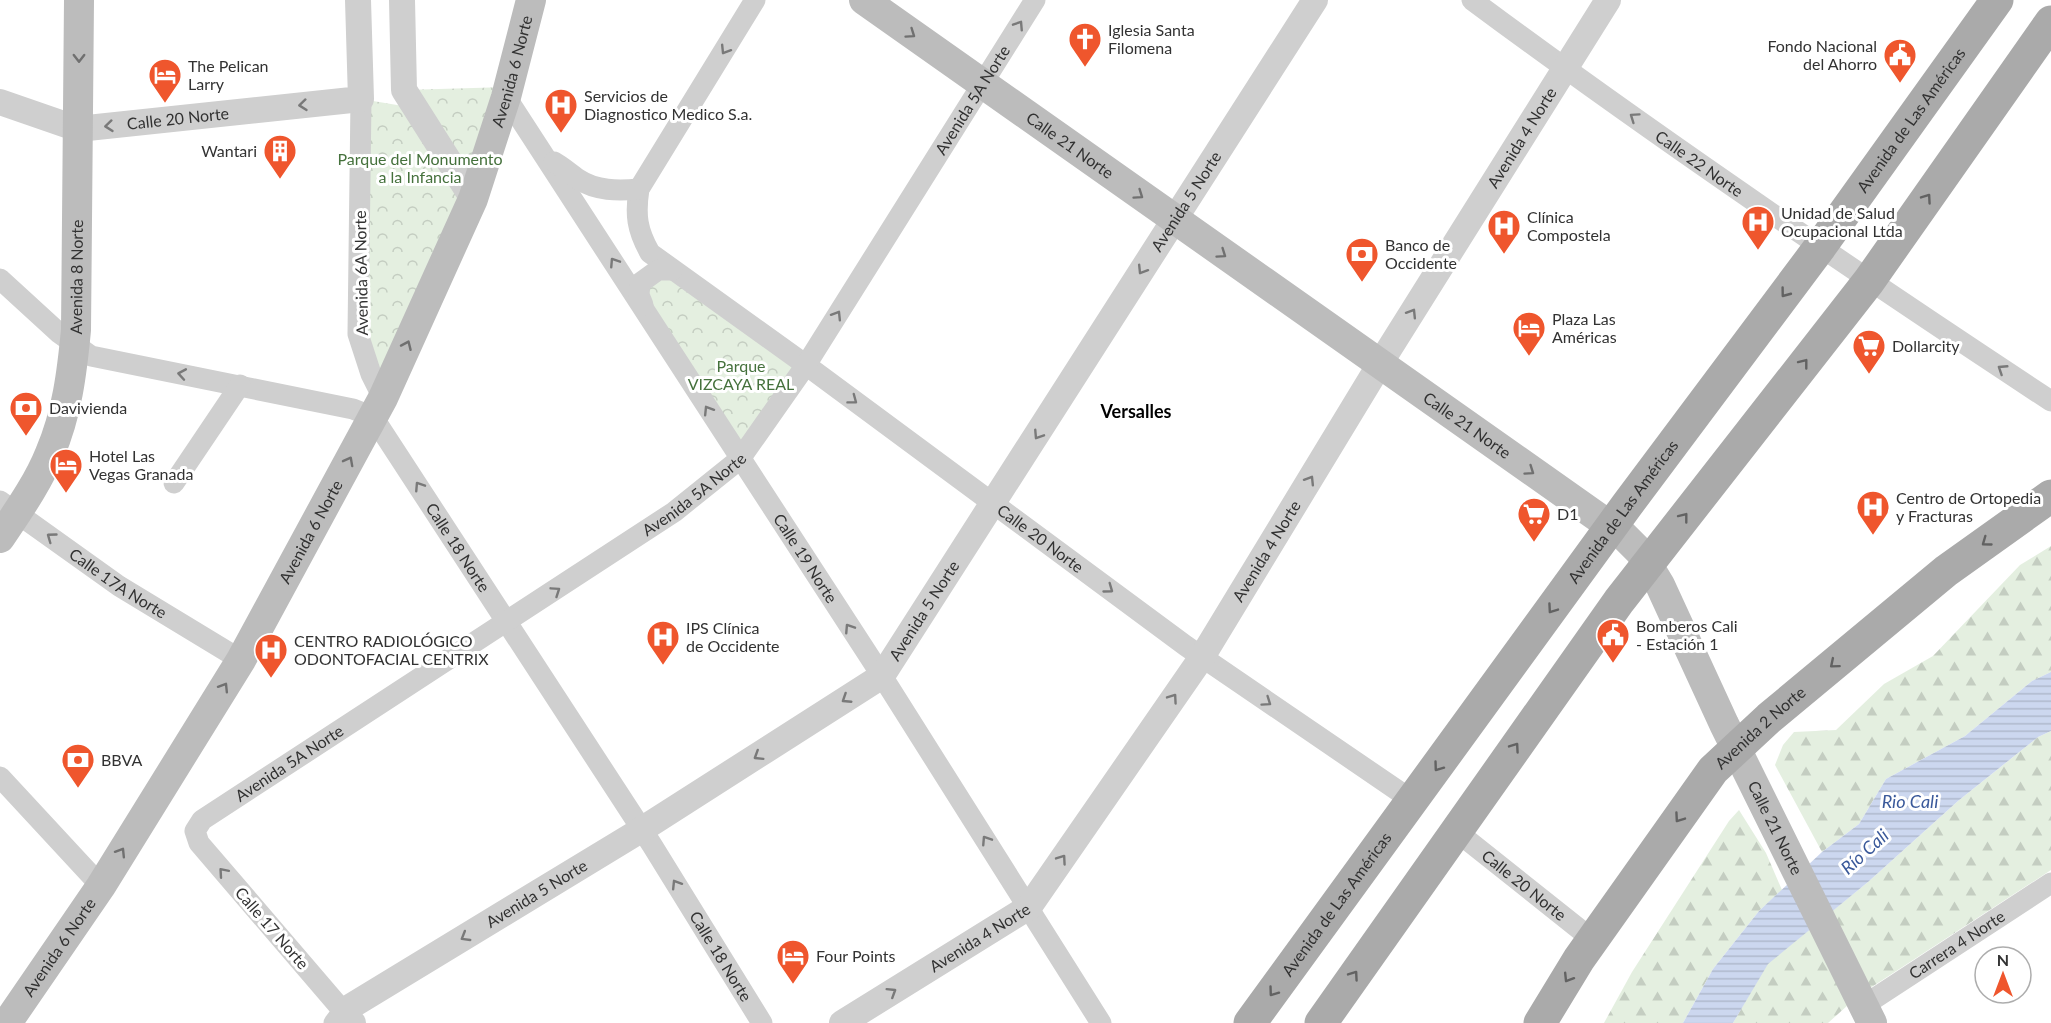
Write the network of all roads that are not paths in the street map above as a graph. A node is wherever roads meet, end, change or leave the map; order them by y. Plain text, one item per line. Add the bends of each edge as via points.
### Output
1 (79, 0) edge
2 (358, 0) edge
3 (402, 0) edge
4 (531, 0) edge
5 (755, 0) edge
6 (864, 0) edge
7 (1035, 0) edge
8 (1315, 0) edge
9 (1472, 0) edge
10 (1608, 0) edge
11 (1997, 0) edge
12 (2051, 22) edge
13 (1564, 68) junction
14 (981, 83) junction
15 (506, 97) junction
16 (361, 99) junction
17 (0, 102) edge
18 (78, 129) junction
19 (545, 157) junction
20 (639, 189) junction
21 (472, 199) junction
22 (1174, 221) junction
23 (1820, 246) junction
24 (672, 270) junction
25 (0, 279) edge
26 (1869, 281) junction
27 (646, 311) junction
28 (75, 346) junction
29 (806, 365) junction
30 (1379, 365) junction
31 (240, 385) junction
32 (2051, 401) edge
33 (378, 408) junction
34 (740, 459) junction
35 (174, 483) dead end
36 (2051, 496) edge
37 (994, 504) junction
38 (8, 507) edge
39 (1611, 527) junction
40 (0, 538) edge
41 (1647, 562) junction
42 (507, 623) junction
43 (1202, 657) junction
44 (241, 660) junction
45 (882, 676) junction
46 (1736, 748) junction
47 (0, 777) edge
48 (1413, 801) junction
49 (641, 830) junction
50 (195, 831) joint
51 (1456, 831) junction
52 (2051, 883) edge
53 (101, 886) junction
54 (1029, 907) junction
55 (1593, 940) junction
56 (1867, 1014) edge
57 (343, 1019) edge
58 (7, 1023) edge
59 (762, 1023) edge
60 (843, 1023) edge
61 (1101, 1023) edge
62 (1250, 1023) edge
63 (1321, 1023) edge
64 (1540, 1023) edge

1 -> 18 main road, Avenida 8 Norte
2 - 16 street, Avenida 6A Norte
3 - 21 street via 404,90
4 - 15 main road, Avenida 6 Norte
5 -> 20 street
6 -> 14 main road, Calle 21 Norte
14 -> 7 street, Avenida 5A Norte
8 - 22 street, Avenida 5 Norte
9 - 13 street, Calle 22 Norte
10 - 13 street, Avenida 4 Norte
11 - 23 main road, Avenida de Las Américas
26 -> 12 main road
23 -> 13 street, Calle 22 Norte
30 -> 13 street, Avenida 4 Norte
14 -> 22 main road, Calle 21 Norte
29 -> 14 street, Avenida 5A Norte
15 - 19 street, Calle 19 Norte
15 - 21 main road, Avenida 6 Norte
16 -> 18 street, Calle 20 Norte
16 - 33 street, Avenida 6A Norte via 358,334
17 - 18 street, Calle 20 Norte
18 - 28 main road, Avenida 8 Norte
19 - 20 street via 597,188
27 -> 19 street, Calle 19 Norte
20 - 24 street, Calle 20 Norte via 635,213 639,234 650,253
33 -> 21 main road, Avenida 6 Norte
22 -> 30 main road, Calle 21 Norte
22 -> 37 street, Avenida 5 Norte
23 - 26 street, Calle 22 Norte
23 -> 39 main road, Avenida de Las Américas
24 - 27 street via 658,270 640,283 639,295
24 - 29 street, Calle 20 Norte
25 - 28 street
32 -> 26 street, Calle 22 Norte
41 -> 26 main road
34 -> 27 street, Calle 19 Norte
31 -> 28 street via 109,361
28 - 38 main road, Avenida 8 Norte via 69,388 50,453
29 - 34 street, Avenida 5A Norte
29 -> 37 street, Calle 20 Norte
30 -> 39 main road, Calle 21 Norte
43 -> 30 street, Avenida 4 Norte
31 - 33 street via 353,409
31 - 35 street
42 -> 33 street, Calle 18 Norte
44 -> 33 main road, Avenida 6 Norte
42 -> 34 street, Avenida 5A Norte via 674,512
45 -> 34 street, Calle 19 Norte
36 -> 46 main road, Avenida 2 Norte via 1946,571
37 -> 43 street, Calle 20 Norte
37 - 45 street, Avenida 5 Norte
38 - 40 main road, Avenida 8 Norte
44 -> 38 street, Calle 17A Norte via 119,586
39 - 41 main road, Calle 21 Norte
39 -> 48 main road, Avenida de Las Américas
41 - 46 main road, Calle 21 Norte
51 -> 41 main road
42 - 49 street, Calle 18 Norte
42 - 50 street, Avenida 5A Norte via 202,820
43 -> 48 street, Calle 20 Norte
54 -> 43 street, Avenida 4 Norte
53 -> 44 main road, Avenida 6 Norte
45 -> 49 street, Avenida 5 Norte
54 -> 45 street, Calle 19 Norte
46 -> 55 main road, Avenida 2 Norte via 1713,770
46 - 56 main road, Calle 21 Norte
47 - 53 street
48 -> 62 main road, Avenida de Las Américas
49 -> 57 street, Avenida 5 Norte
59 -> 49 street, Calle 18 Norte
57 -> 50 street, Calle 17 Norte via 199,843
51 - 55 street, Calle 20 Norte
63 -> 51 main road
52 - 56 street, Carrera 4 Norte
53 - 58 main road, Avenida 6 Norte
60 -> 54 street, Avenida 4 Norte
54 - 61 street, Calle 19 Norte
55 -> 64 main road, Avenida 2 Norte

